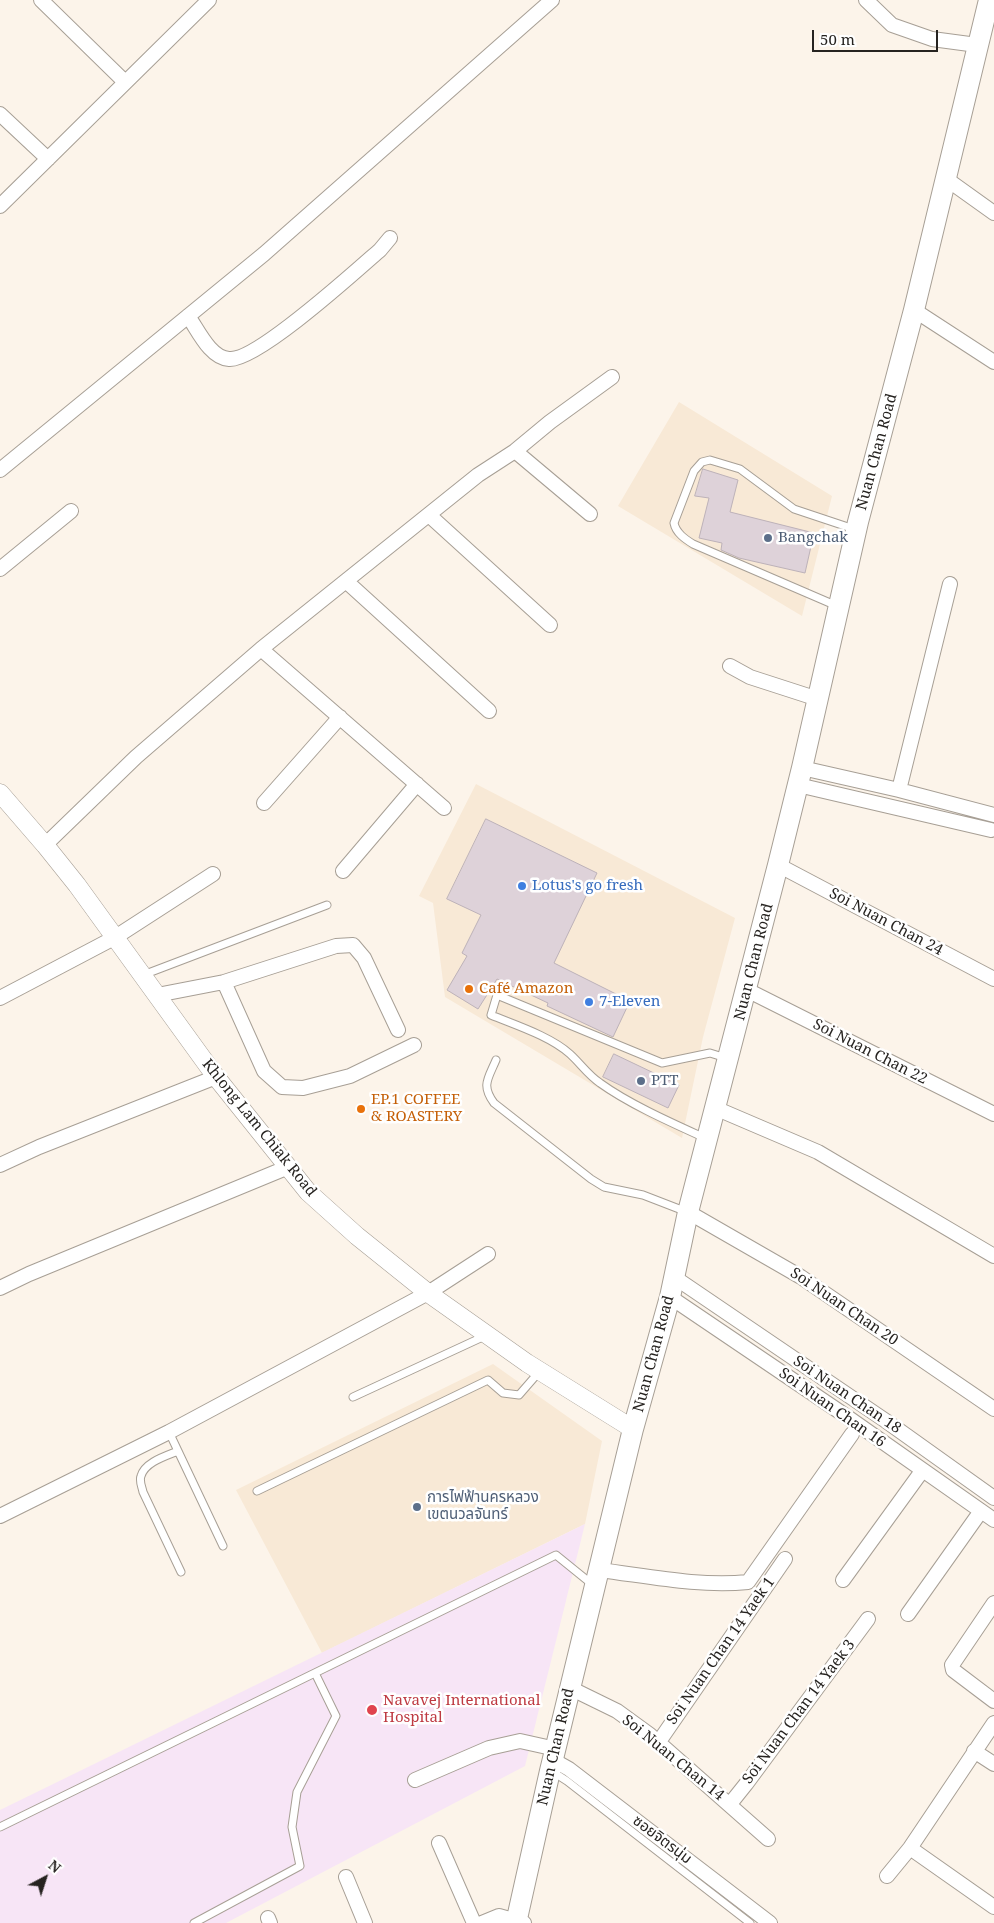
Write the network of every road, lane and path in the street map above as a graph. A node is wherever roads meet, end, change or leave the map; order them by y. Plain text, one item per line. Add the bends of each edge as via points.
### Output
1 (41, 0) edge
2 (552, 0) edge
3 (866, 0) edge
4 (988, 0) edge
5 (205, 1) edge
6 (977, 45) junction
7 (125, 82) junction
8 (0, 114) edge
9 (48, 159) junction
10 (945, 178) junction
11 (0, 206) edge
12 (994, 214) edge
13 (390, 238) dead end
14 (914, 310) junction
15 (188, 316) junction
16 (994, 362) edge
17 (612, 377) dead end
18 (515, 451) junction
19 (0, 470) edge
20 (71, 511) dead end
21 (590, 514) dead end
22 (430, 516) junction
23 (857, 530) junction
24 (0, 569) edge
25 (347, 582) junction
26 (950, 584) dead end
27 (839, 607) junction
28 (550, 625) dead end
29 (261, 649) junction
30 (730, 666) dead end
31 (818, 699) junction
32 (489, 711) dead end
33 (340, 717) junction
34 (800, 777) junction
35 (417, 784) junction
36 (899, 790) junction
37 (0, 793) edge
38 (264, 803) dead end
39 (444, 808) dead end
40 (993, 826) edge
41 (45, 845) junction
42 (778, 865) junction
43 (343, 870) dead end
44 (213, 874) dead end
45 (328, 905) dead end
46 (114, 938) junction
47 (143, 975) junction
48 (994, 979) edge
49 (224, 982) junction
50 (747, 990) junction
51 (157, 995) junction
52 (0, 998) edge
53 (398, 1030) dead end
54 (414, 1045) dead end
55 (729, 1059) junction
56 (496, 1060) dead end
57 (216, 1077) junction
58 (715, 1108) junction
59 (994, 1114) edge
60 (707, 1139) junction
61 (0, 1165) edge
62 (286, 1168) junction
63 (688, 1212) junction
64 (488, 1254) dead end
65 (994, 1256) edge
66 (674, 1277) junction
67 (0, 1288) edge
68 (428, 1293) junction
69 (670, 1298) junction
70 (487, 1335) junction
71 (539, 1371) junction
72 (353, 1397) dead end
73 (994, 1409) edge
74 (633, 1429) junction
75 (169, 1432) junction
76 (852, 1434) dead end
77 (178, 1451) junction
78 (922, 1471) junction
79 (257, 1491) dead end
80 (994, 1498) edge
81 (981, 1511) junction
82 (0, 1516) edge
83 (994, 1520) edge
84 (223, 1546) dead end
85 (785, 1559) dead end
86 (182, 1572) dead end
87 (597, 1578) junction
88 (843, 1580) dead end
89 (994, 1603) edge
90 (908, 1614) dead end
91 (868, 1619) dead end
92 (315, 1673) junction
93 (570, 1688) junction
94 (994, 1701) edge
95 (994, 1723) edge
96 (658, 1743) junction
97 (974, 1751) junction
98 (553, 1760) junction
99 (994, 1764) edge
100 (415, 1780) dead end
101 (730, 1804) junction
102 (0, 1827) edge
103 (768, 1839) dead end
104 (439, 1843) dead end
105 (910, 1848) junction
106 (887, 1876) dead end
107 (346, 1877) dead end
108 (994, 1907) edge
109 (519, 1922) edge
110 (194, 1923) edge
111 (365, 1923) edge
112 (474, 1923) edge
113 (482, 1923) edge
114 (750, 1923) edge
115 (770, 1923) edge

1 - 7 street
2 - 15 street via 264,254
3 - 6 street via 892,24 932,39
4 - 6 main road, Nuan Chan Road
5 - 7 street
6 - 10 main road, Nuan Chan Road
7 - 9 street
8 - 9 street
9 - 11 street
10 - 12 street
10 - 14 main road, Nuan Chan Road
13 - 15 street via 305,315 241,356 230,359 220,356 206,343
14 - 16 street
14 - 23 main road, Nuan Chan Road
15 - 19 street
17 - 18 street
18 - 21 street
18 - 22 street via 478,475
20 - 24 street
22 - 25 street
22 - 28 street
23 - 27 main road, Nuan Chan Road
23 - 27 lane via 794,509 740,470 710,460 702,462 694,471 674,523 676,529 693,544
25 - 29 street
25 - 32 street
26 - 36 street
27 - 31 main road, Nuan Chan Road
29 - 33 street
29 - 41 street via 136,758
30 - 31 street via 750,677
31 - 34 main road, Nuan Chan Road
33 - 35 street
33 - 38 street
34 - 36 street
34 - 40 street
34 - 42 main road, Nuan Chan Road
35 - 39 street
35 - 43 street
36 - 40 street
37 - 41 street, Khlong Lam Chiak Road
41 - 46 street, Khlong Lam Chiak Road via 78,885
42 - 48 street, Soi Nuan Chan 24
42 - 50 main road, Nuan Chan Road
44 - 46 street
45 - 47 lane
46 - 47 street, Khlong Lam Chiak Road
46 - 52 street
47 - 51 street, Khlong Lam Chiak Road
49 - 51 street
49 - 53 street via 336,946 353,946 364,958
49 - 54 street via 264,1071 282,1087 303,1088 350,1076
50 - 55 main road, Nuan Chan Road
50 - 59 street, Soi Nuan Chan 22
51 - 57 street, Khlong Lam Chiak Road
55 - 58 main road, Nuan Chan Road
55 - 60 lane via 710,1053 662,1063 497,996 491,1015 553,1042 600,1084
56 - 63 lane via 486,1084 487,1093 502,1109 604,1187
57 - 61 street
57 - 62 street, Khlong Lam Chiak Road
58 - 60 main road, Nuan Chan Road
58 - 65 street via 818,1152
60 - 63 main road, Nuan Chan Road
62 - 67 street
62 - 68 street, Khlong Lam Chiak Road via 357,1236
63 - 66 main road, Nuan Chan Road
63 - 73 street, Soi Nuan Chan 20 via 802,1277
64 - 68 street
66 - 69 main road, Nuan Chan Road
66 - 80 street, Soi Nuan Chan 18
68 - 70 street, Khlong Lam Chiak Road
68 - 75 street
69 - 74 main road, Nuan Chan Road
69 - 78 street, Soi Nuan Chan 16 via 844,1414
70 - 71 street, Khlong Lam Chiak Road
70 - 72 lane
71 - 74 street, Khlong Lam Chiak Road
71 - 79 lane via 519,1395 502,1393 488,1380
74 - 87 main road, Nuan Chan Road
75 - 77 lane
75 - 82 street
76 - 87 street via 748,1582
77 - 84 lane
77 - 86 lane via 151,1464 140,1482
78 - 81 street, Soi Nuan Chan 16
78 - 88 street
81 - 83 street, Soi Nuan Chan 16
81 - 90 street
85 - 96 street, Soi Nuan Chan 14 Yaek 1
87 - 92 lane via 556,1555
87 - 93 main road, Nuan Chan Road
89 - 94 street via 952,1665
91 - 101 street, Soi Nuan Chan 14 Yaek 3
92 - 102 lane
92 - 110 lane via 336,1716 297,1792 292,1827 300,1866
93 - 96 street, Soi Nuan Chan 14 via 617,1712
93 - 98 main road, Nuan Chan Road
95 - 97 street
96 - 101 street, Soi Nuan Chan 14
97 - 99 street
97 - 105 street
98 - 100 street, ซอยจิตรนุ่ม via 520,1741 489,1748
98 - 109 main road, Nuan Chan Road
98 - 114 lane via 567,1780
98 - 115 street, ซอยจิตรนุ่ม via 570,1769
101 - 103 street, Soi Nuan Chan 14
104 - 112 street
105 - 106 street
105 - 108 street
107 - 111 street
109 - 113 street via 499,1916

